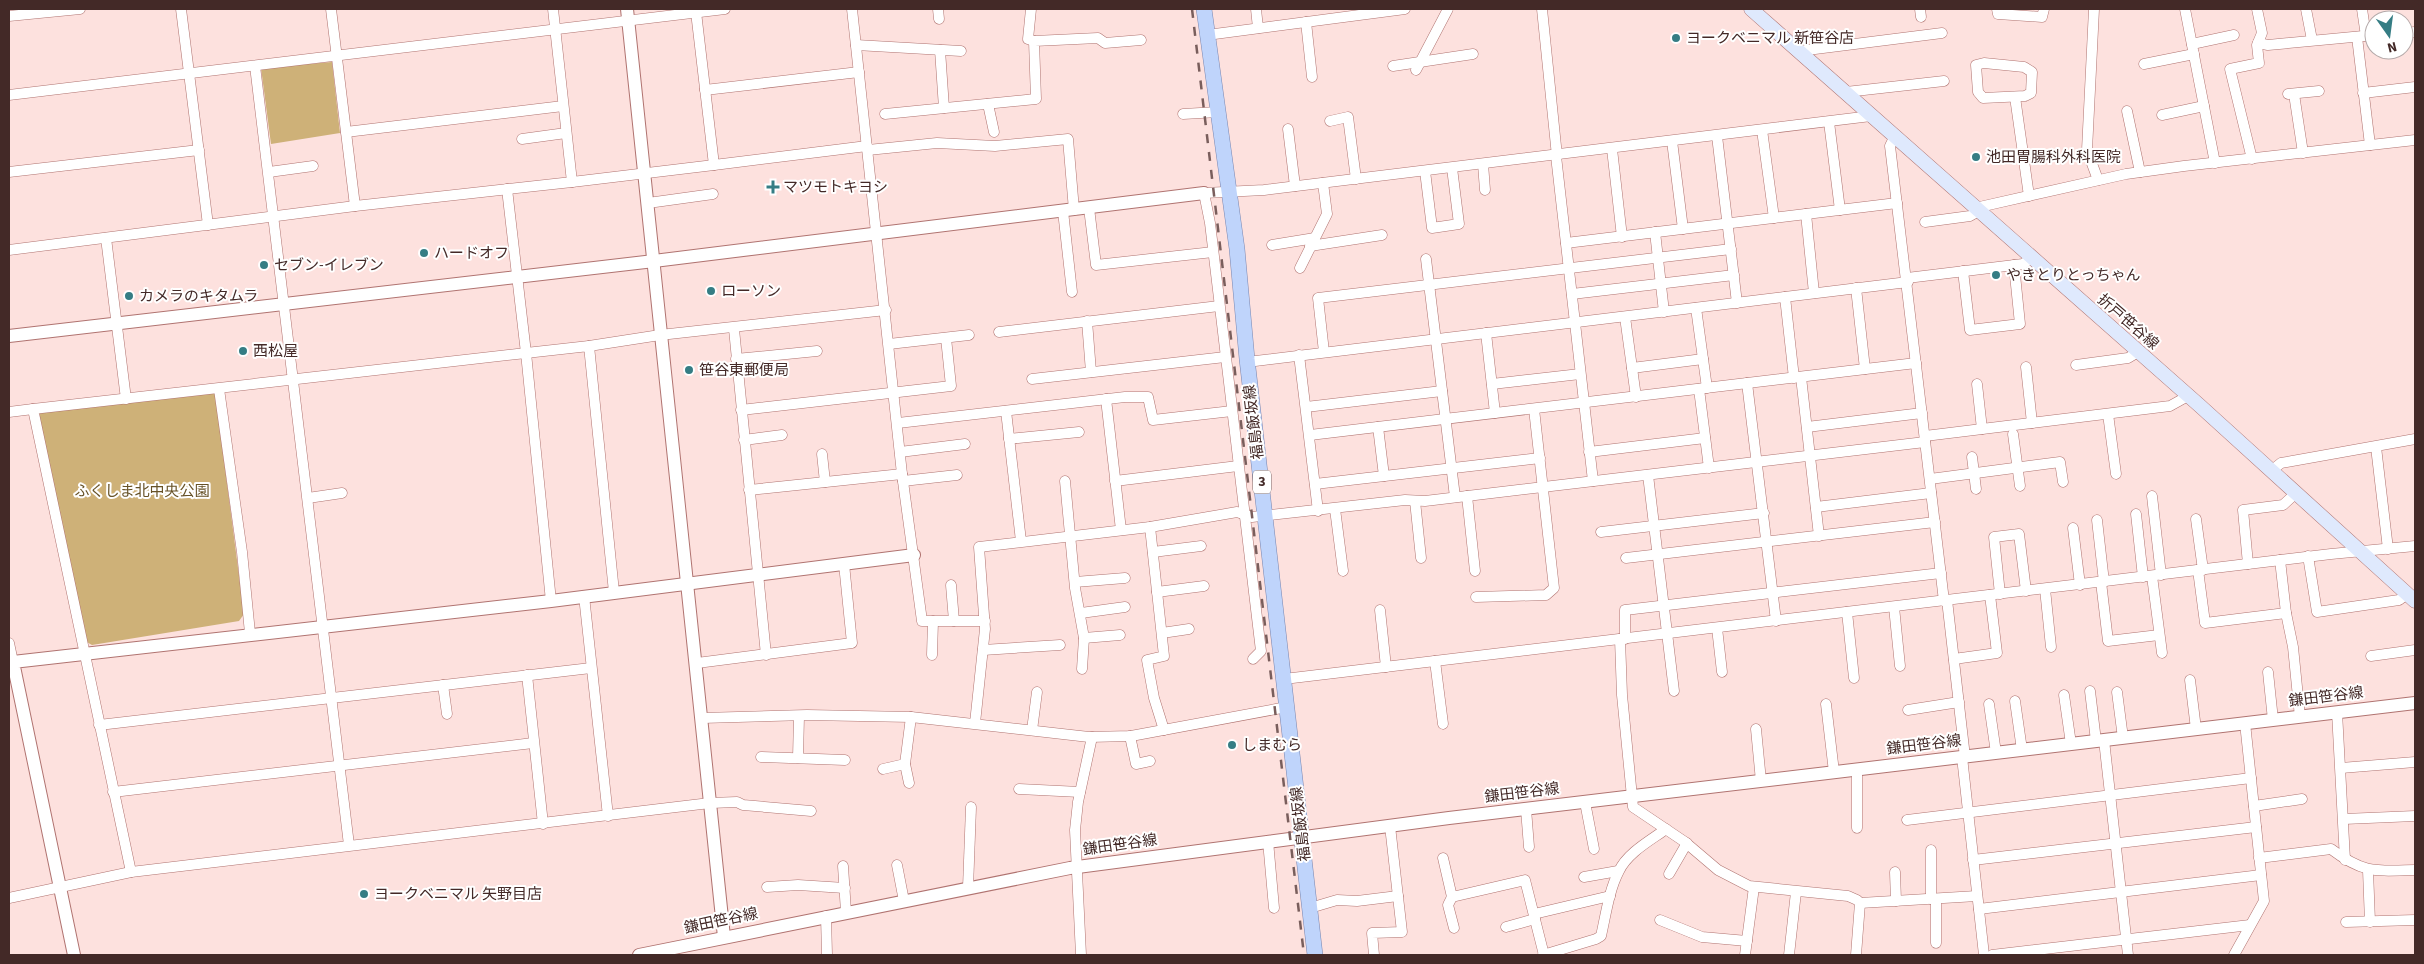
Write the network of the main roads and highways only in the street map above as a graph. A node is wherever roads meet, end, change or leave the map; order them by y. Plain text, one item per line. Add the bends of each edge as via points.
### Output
1 (1204, 9) edge
2 (1751, 9) edge
3 (2411, 598) edge
4 (1315, 955) edge

1 - 4 main road, 福島飯坂線 / 3 via 1237,248 1247,362
2 - 3 main road, 折戸笹谷線

